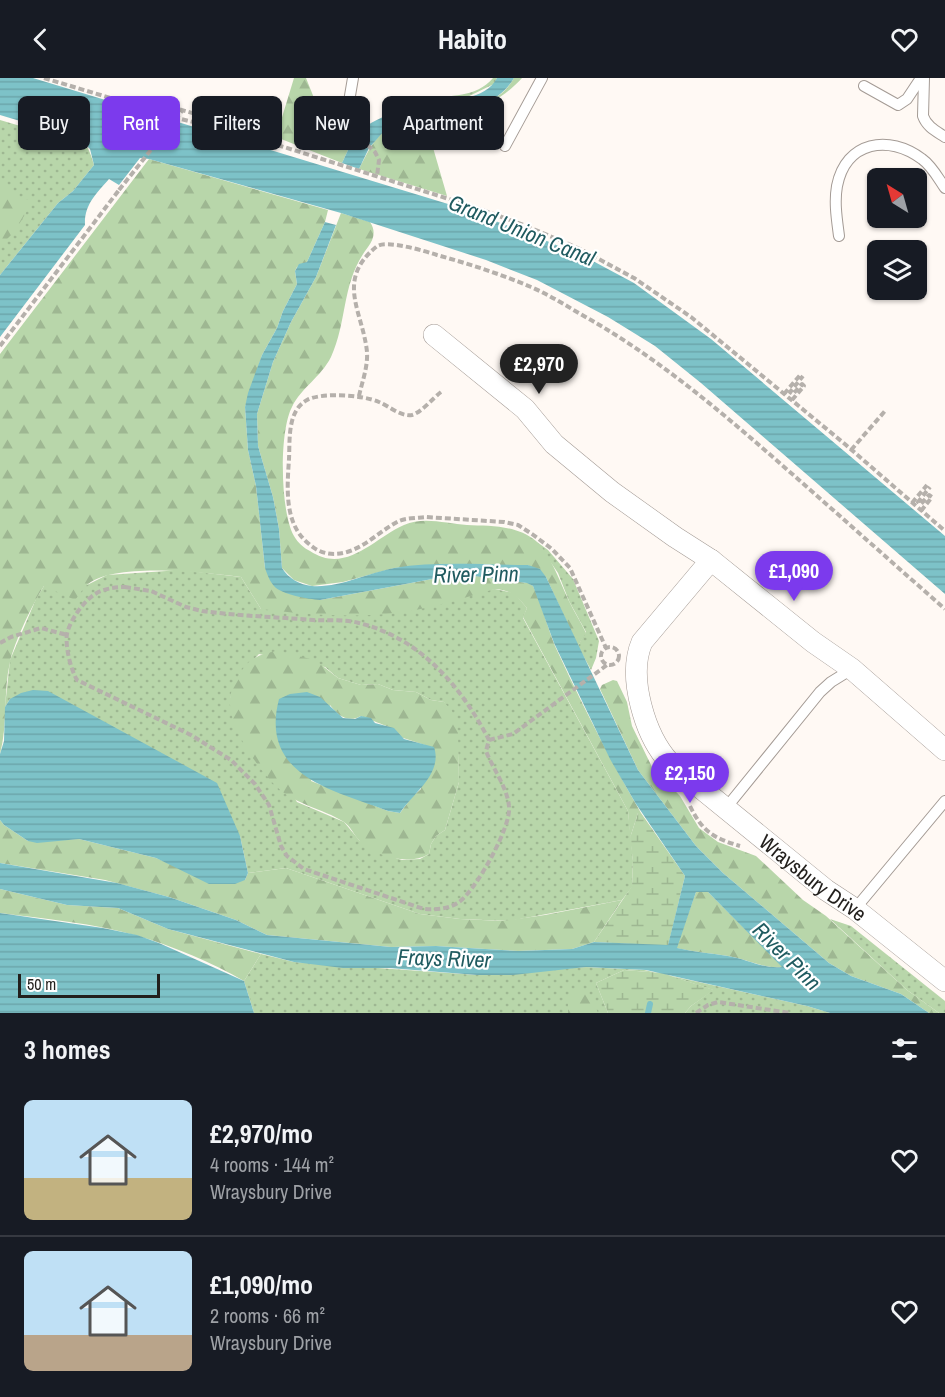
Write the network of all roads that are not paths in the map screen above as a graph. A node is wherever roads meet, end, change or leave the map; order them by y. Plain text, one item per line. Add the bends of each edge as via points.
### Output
1 (353, 78) edge
2 (542, 78) edge
3 (923, 78) edge
4 (864, 86) dead end
5 (351, 96) edge
6 (945, 137) edge
7 (505, 146) dead end
8 (945, 188) edge
9 (839, 236) dead end
10 (434, 335) dead end
11 (711, 560) junction
12 (852, 669) junction
13 (945, 750) edge
14 (945, 801) edge
15 (726, 808) junction
16 (855, 909) junction
17 (945, 981) edge

1 - 5 lane
2 - 7 lane
3 - 4 lane via 900,104
3 - 6 lane via 923,116 927,125
8 - 9 lane via 928,164 910,151 890,144 867,147 850,160 839,180
10 - 11 street via 525,409 554,444 612,492
11 - 12 street
11 - 15 street, Wraysbury Drive via 642,642 636,670 647,726 663,755
12 - 13 street
12 - 15 lane via 820,692
14 - 16 lane
15 - 16 street, Wraysbury Drive
16 - 17 street, Wraysbury Drive

